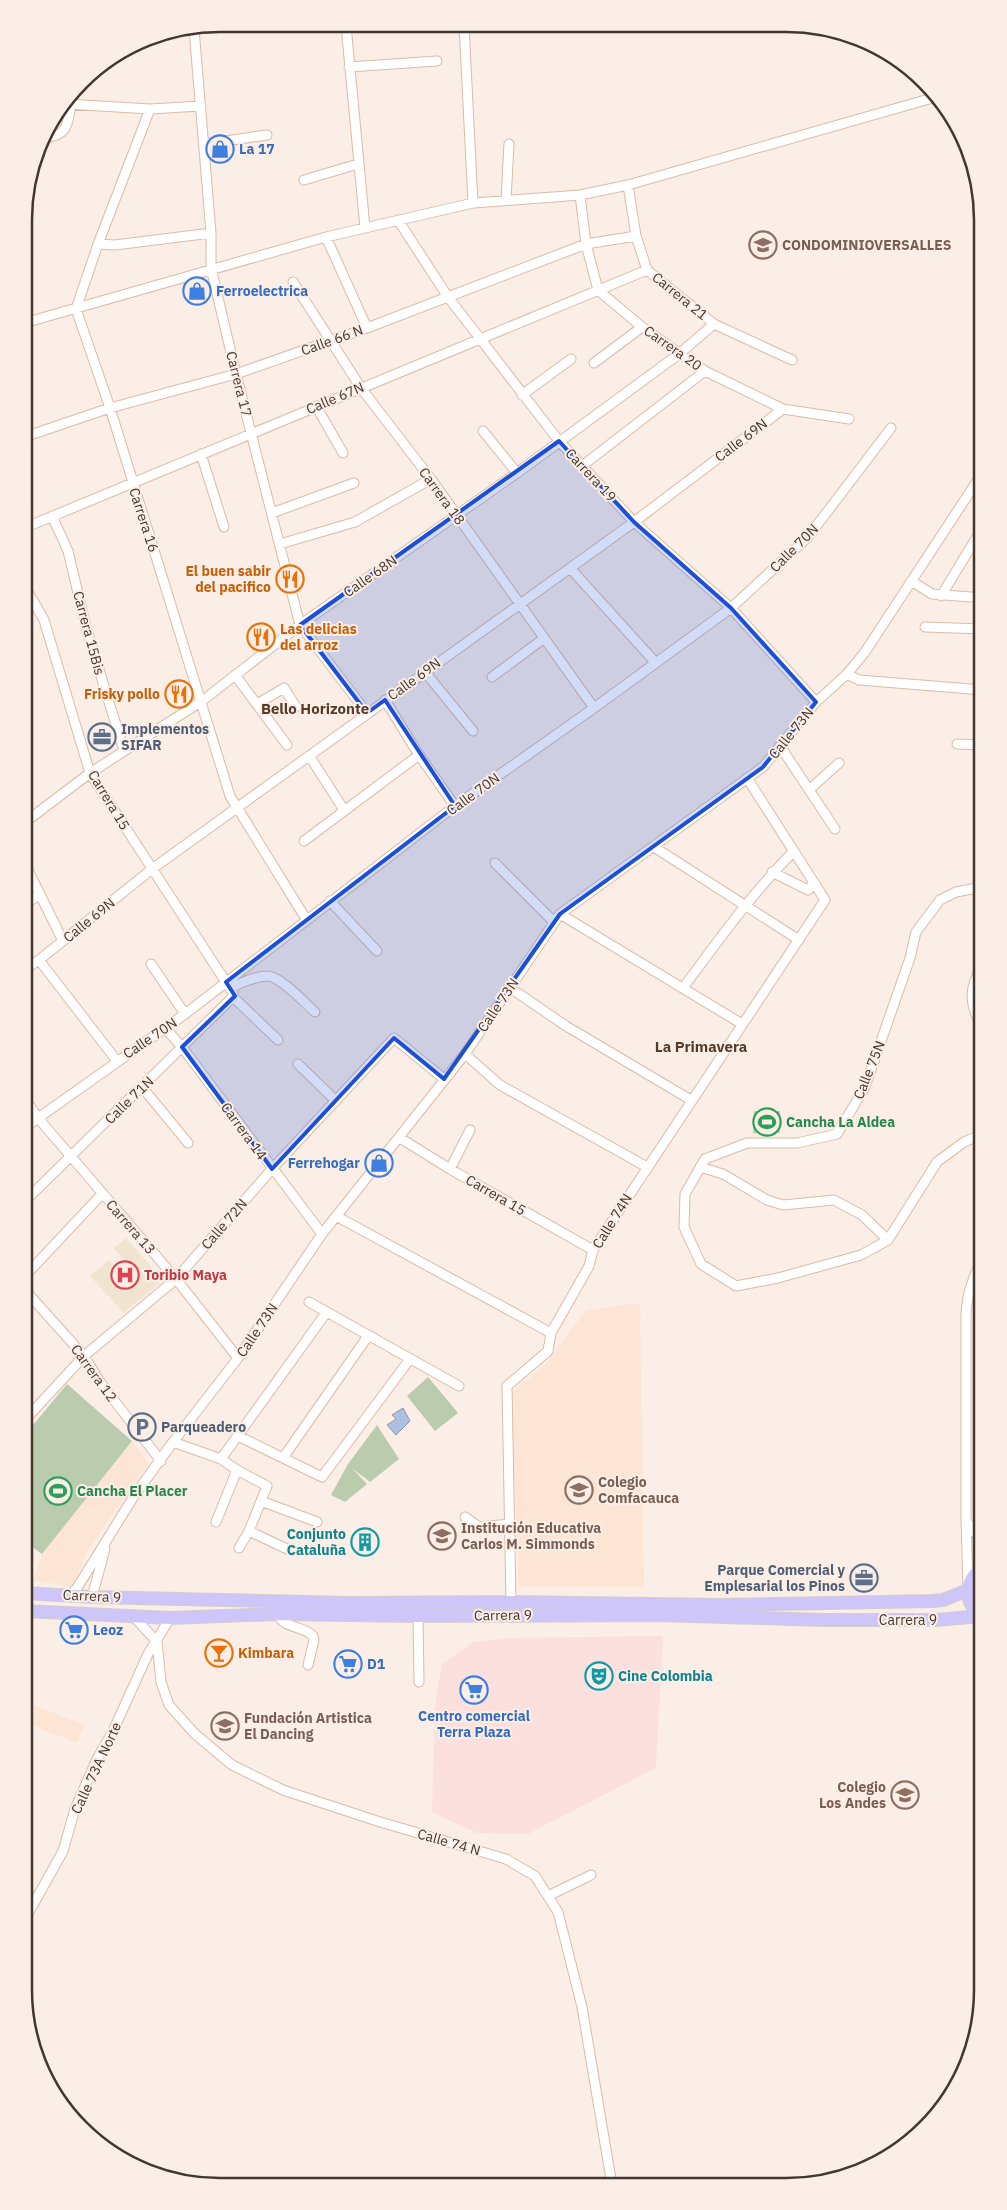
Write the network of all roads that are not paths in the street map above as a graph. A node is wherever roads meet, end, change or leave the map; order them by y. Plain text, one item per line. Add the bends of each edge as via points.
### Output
1 (347, 33) edge
2 (464, 33) edge
3 (194, 34) edge
4 (437, 61) dead end
5 (350, 67) junction
6 (930, 99) edge
7 (73, 104) edge
8 (201, 106) junction
9 (150, 109) junction
10 (68, 110) edge
11 (267, 136) dead end
12 (53, 137) edge
13 (204, 144) junction
14 (509, 144) dead end
15 (358, 164) junction
16 (304, 180) dead end
17 (628, 185) junction
18 (580, 194) junction
19 (506, 200) junction
20 (473, 203) junction
21 (398, 220) junction
22 (365, 228) junction
23 (211, 233) junction
24 (636, 236) junction
25 (326, 237) junction
26 (98, 244) junction
27 (586, 244) junction
28 (211, 268) junction
29 (647, 270) junction
30 (292, 282) dead end
31 (598, 290) junction
32 (448, 296) junction
33 (76, 309) junction
34 (32, 321) edge
35 (714, 324) junction
36 (642, 327) junction
37 (367, 328) junction
38 (480, 338) junction
39 (330, 342) junction
40 (679, 354) junction
41 (571, 359) dead end
42 (792, 360) dead end
43 (594, 364) dead end
44 (705, 371) junction
45 (236, 374) junction
46 (361, 388) junction
47 (522, 395) junction
48 (316, 406) junction
49 (110, 408) junction
50 (783, 409) junction
51 (849, 419) dead end
52 (891, 428) dead end
53 (482, 431) dead end
54 (252, 433) junction
55 (32, 434) edge
56 (559, 441) junction
57 (343, 453) dead end
58 (201, 454) junction
59 (582, 466) junction
60 (517, 473) junction
61 (431, 479) junction
62 (132, 483) junction
63 (354, 483) dead end
64 (974, 486) edge
65 (272, 513) junction
66 (456, 515) junction
67 (52, 516) junction
68 (634, 522) junction
69 (32, 525) edge
70 (224, 527) dead end
71 (974, 542) edge
72 (280, 544) junction
73 (570, 568) junction
74 (913, 582) junction
75 (941, 596) junction
76 (974, 598) edge
77 (32, 599) edge
78 (519, 605) junction
79 (731, 608) junction
80 (300, 625) junction
81 (925, 627) dead end
82 (974, 630) edge
83 (543, 640) junction
84 (655, 662) junction
85 (425, 672) junction
86 (847, 674) junction
87 (235, 675) junction
88 (492, 677) dead end
89 (974, 689) edge
90 (385, 700) junction
91 (202, 701) junction
92 (816, 702) junction
93 (257, 704) junction
94 (296, 707) dead end
95 (594, 708) junction
96 (367, 713) junction
97 (473, 731) dead end
98 (957, 744) dead end
99 (287, 745) dead end
100 (974, 745) edge
101 (780, 746) junction
102 (124, 751) junction
103 (418, 755) junction
104 (310, 756) junction
105 (839, 763) dead end
106 (90, 773) junction
107 (747, 778) junction
108 (809, 790) junction
109 (455, 806) junction
110 (238, 807) junction
111 (344, 810) junction
112 (32, 817) edge
113 (835, 830) dead end
114 (304, 841) dead end
115 (654, 847) junction
116 (794, 851) junction
117 (496, 863) dead end
118 (152, 869) junction
119 (772, 872) junction
120 (32, 878) edge
121 (814, 883) junction
122 (974, 889) edge
123 (40, 895) junction
124 (32, 900) edge
125 (330, 901) junction
126 (745, 906) junction
127 (557, 918) junction
128 (306, 919) junction
129 (799, 940) junction
130 (63, 941) junction
131 (377, 951) dead end
132 (39, 960) junction
133 (151, 964) dead end
134 (32, 965) edge
135 (974, 977) edge
136 (228, 985) junction
137 (509, 988) junction
138 (683, 988) junction
139 (233, 997) junction
140 (974, 1009) edge
141 (315, 1012) dead end
142 (185, 1014) junction
143 (742, 1024) junction
144 (166, 1028) junction
145 (278, 1040) dead end
146 (182, 1047) junction
147 (465, 1054) junction
148 (117, 1061) junction
149 (298, 1064) dead end
150 (444, 1079) junction
151 (142, 1087) junction
152 (691, 1100) junction
153 (336, 1101) junction
154 (32, 1109) edge
155 (38, 1118) junction
156 (32, 1122) edge
157 (470, 1130) dead end
158 (400, 1138) junction
159 (974, 1138) edge
160 (188, 1143) dead end
161 (72, 1155) junction
162 (647, 1167) junction
163 (700, 1167) junction
164 (272, 1169) junction
165 (450, 1169) junction
166 (32, 1194) edge
167 (102, 1194) junction
168 (336, 1216) junction
169 (322, 1234) junction
170 (888, 1240) junction
171 (593, 1250) junction
172 (32, 1268) edge
173 (974, 1277) edge
174 (176, 1279) junction
175 (32, 1297) edge
176 (309, 1302) dead end
177 (326, 1313) junction
178 (551, 1333) junction
179 (368, 1336) junction
180 (84, 1356) junction
181 (238, 1358) junction
182 (410, 1359) junction
183 (459, 1386) dead end
184 (32, 1412) edge
185 (238, 1436) junction
186 (173, 1442) junction
187 (283, 1458) junction
188 (221, 1460) junction
189 (161, 1461) junction
190 (237, 1470) junction
191 (261, 1501) junction
192 (465, 1517) dead end
193 (966, 1520) junction
194 (216, 1522) dead end
195 (317, 1522) dead end
196 (510, 1524) junction
197 (250, 1531) junction
198 (974, 1531) edge
199 (109, 1535) junction
200 (239, 1548) dead end
201 (286, 1549) dead end
202 (974, 1573) edge
203 (968, 1588) junction
204 (32, 1593) edge
205 (70, 1595) junction
206 (92, 1597) junction
207 (511, 1602) junction
208 (32, 1609) edge
209 (974, 1610) edge
210 (32, 1611) edge
211 (278, 1614) junction
212 (418, 1616) junction
213 (974, 1617) edge
214 (135, 1618) junction
215 (170, 1618) junction
216 (157, 1642) junction
217 (308, 1665) dead end
218 (420, 1682) dead end
219 (591, 1875) dead end
220 (548, 1896) junction
221 (32, 1906) edge
222 (611, 2178) edge

1 - 5 street
2 - 20 street
3 - 8 street, Carrera 17
4 - 5 street
5 - 15 street
6 - 17 street
7 - 9 street
8 - 9 street
8 - 13 street, Carrera 17
9 - 26 street
10 - 12 street via 63,133
11 - 13 street
13 - 23 street, Carrera 17
14 - 19 street
15 - 16 street
15 - 22 street
17 - 18 street
17 - 24 street, Carrera 21
18 - 19 street
18 - 27 street
19 - 20 street
20 - 21 street
21 - 22 street
21 - 32 street, Carrera 19
22 - 25 street
23 - 26 street via 115,245
23 - 28 street, Carrera 17
24 - 27 street, Calle 66 N
24 - 29 street, Carrera 21
25 - 28 street
25 - 37 street
26 - 33 street
27 - 31 street
27 - 32 street, Calle 66 N
28 - 33 street
28 - 45 street, Carrera 17
29 - 31 street, Calle 67N
29 - 35 street, Carrera 21
30 - 39 street, Carrera 18
31 - 36 street, Carrera 20
31 - 38 street, Calle 67N
32 - 37 street, Calle 66 N
32 - 38 street, Carrera 19
33 - 34 street
33 - 49 street, Carrera 16
35 - 40 street, Calle 68N
35 - 42 street, Carrera 21
36 - 40 street, Carrera 20
36 - 43 street
37 - 39 street, Calle 66 N
38 - 46 street, Calle 67N
38 - 47 street, Carrera 19
39 - 45 street, Calle 66 N
39 - 46 street, Carrera 18
40 - 44 street, Carrera 20
40 - 56 street, Calle 68N
41 - 47 street
44 - 50 street, Carrera 20
44 - 59 street
45 - 49 street, Calle 66 N
45 - 54 street, Carrera 17
46 - 48 street, Calle 67N
46 - 61 street, Carrera 18
47 - 56 street, Carrera 19
48 - 54 street, Calle 67N
48 - 57 street
49 - 55 street, Calle 66 N
49 - 62 street, Carrera 16
50 - 51 street, Carrera 20
50 - 68 street, Calle 69N
52 - 79 street, Calle 70N via 808,537
53 - 60 street
54 - 58 street, Calle 67N
54 - 65 street, Carrera 17
56 - 59 street, Carrera 19
56 - 60 street, Calle 68N
58 - 62 street, Calle 67N
58 - 70 street
59 - 68 street, Carrera 19
60 - 66 street, Calle 68N
61 - 66 street, Carrera 18
61 - 72 street via 355,522
62 - 67 street, Calle 67N
62 - 91 street, Carrera 16
63 - 65 street
64 - 74 street, Calle 73N
65 - 72 street, Carrera 17
66 - 78 street, Carrera 18
66 - 80 street, Calle 68N
67 - 69 street, Calle 67N
67 - 102 street, Carrera 15Bis via 68,551 86,628
68 - 73 street, Calle 69N
68 - 79 street, Carrera 19
71 - 75 street
72 - 80 street, Carrera 17
73 - 78 street, Calle 69N
73 - 84 street
74 - 75 street via 924,591
74 - 86 street, Calle 73N
75 - 76 street
77 - 106 street, Carrera 15 via 44,620
78 - 83 street, Carrera 18
78 - 85 street, Calle 69N
79 - 84 street, Calle 70N
79 - 92 street, Carrera 19
80 - 87 street, Calle 68N
80 - 96 street, Carrera 17
81 - 82 street
83 - 88 street
83 - 95 street, Carrera 18
84 - 95 street, Calle 70N
85 - 90 street, Calle 69N
85 - 97 street
86 - 89 street via 859,680
86 - 92 street, Calle 73N
87 - 91 street, Calle 68N
87 - 93 street
90 - 96 street, Calle 69N
90 - 103 street
91 - 102 street, Calle 68N
91 - 110 street, Carrera 16 via 230,796
92 - 101 street, Calle 73N
93 - 94 street via 284,688
93 - 99 street
95 - 109 street, Calle 70N
96 - 104 street, Calle 69N
98 - 100 street
101 - 107 street, Calle 73N via 763,767
101 - 108 street
102 - 106 street, Calle 68N
103 - 109 street
103 - 111 street
104 - 110 street, Calle 69N
104 - 111 street
105 - 108 street
106 - 112 street, Calle 68N
106 - 118 street, Carrera 15
107 - 115 street, Calle 73N
107 - 116 street
108 - 113 street
109 - 125 street, Calle 70N
110 - 118 street, Calle 69N
110 - 128 street, Carrera 16
111 - 114 street
115 - 126 street
115 - 127 street, Calle 73N
116 - 119 street
116 - 121 street
117 - 127 street
118 - 130 street, Calle 69N
118 - 136 street, Carrera 15
119 - 121 street via 808,890
119 - 126 street
120 - 123 street
121 - 129 street, Calle 74N via 825,900
122 - 163 street, Calle 75N via 940,900 916,932 865,1087 837,1134 798,1143 747,1143 705,1159
123 - 124 street
123 - 130 street
125 - 128 street, Calle 70N
125 - 131 street
126 - 129 street
126 - 138 street
127 - 137 street, Calle 73N
127 - 138 street
128 - 136 street, Calle 70N
129 - 143 street, Calle 74N
130 - 132 street, Calle 69N
132 - 134 street, Calle 69N
132 - 148 street
133 - 142 street
135 - 140 street
136 - 139 street, Carrera 15
136 - 141 street via 269,976 282,982
136 - 142 street, Calle 70N
137 - 147 street, Calle 73N
137 - 152 street
138 - 143 street
139 - 145 street
139 - 146 street, Calle 71N
142 - 144 street, Calle 70N
143 - 152 street, Calle 74N
144 - 146 street, Carrera 14
144 - 148 street, Calle 70N
146 - 151 street, Calle 71N
146 - 164 street, Carrera 14
147 - 150 street, Calle 73N
147 - 162 street via 500,1084
148 - 155 street, Calle 70N
149 - 153 street
150 - 153 street, Calle 72N via 394,1038
150 - 158 street, Calle 73N
151 - 160 street
151 - 161 street, Calle 71N
152 - 162 street, Calle 74N
153 - 164 street, Calle 72N
154 - 155 street, Carrera 13
155 - 156 street, Calle 70N
155 - 161 street, Carrera 13
157 - 165 street
158 - 165 street, Carrera 15
158 - 168 street, Calle 73N
159 - 170 street via 936,1162
161 - 166 street, Calle 71N
161 - 167 street, Carrera 13
162 - 171 street, Calle 74N
163 - 170 street via 723,1174 767,1200 784,1204 834,1200 862,1216
163 - 170 street, Calle 75N via 685,1194 684,1227 701,1264 736,1286 861,1255
164 - 169 street, Carrera 14
164 - 174 street, Calle 72N
165 - 171 street, Carrera 15
167 - 172 street
167 - 174 street, Carrera 13
168 - 169 street, Calle 73N
168 - 178 street
169 - 181 street, Calle 73N
171 - 178 street, Calle 74N via 589,1266
173 - 193 street via 969,1288 966,1314
174 - 180 street, Calle 72N
174 - 181 street, Carrera 13
175 - 180 street, Carrera 12
176 - 177 street
177 - 179 street
177 - 185 street
178 - 196 street, Calle 74N via 548,1351 507,1386
179 - 182 street
179 - 187 street
180 - 184 street, Calle 72N
180 - 189 street, Carrera 12
181 - 186 street, Calle 73N
182 - 183 street
182 - 187 street via 322,1477
185 - 187 street
185 - 188 street
186 - 188 street
186 - 189 street, Calle 73N
188 - 190 street
189 - 199 street, Calle 73N
190 - 191 street via 267,1486
190 - 194 street
191 - 195 street
191 - 197 street
192 - 196 street via 479,1527
193 - 198 street
193 - 203 street
196 - 207 street, Calle 74N
197 - 200 street
197 - 201 street
199 - 205 street, Calle 73N
199 - 206 street
202 - 203 main road
203 - 207 main road, Carrera 9 via 943,1600 924,1601 721,1605
203 - 209 main road
204 - 205 main road, Carrera 9
205 - 206 main road, Carrera 9
206 - 207 main road, Carrera 9 via 348,1603
206 - 208 main road via 81,1605 48,1605
210 - 214 main road, Carrera 9
211 - 212 main road, Carrera 9
211 - 215 main road, Carrera 9
211 - 217 street via 284,1624 313,1636
212 - 213 main road, Carrera 9 via 659,1615 918,1620
212 - 218 street
214 - 215 main road, Carrera 9
214 - 216 street
215 - 216 street, Calle 73A Norte
216 - 220 street, Calle 74 N via 161,1682 169,1705 194,1734 232,1764 283,1790 506,1859 535,1876
216 - 221 street, Calle 73A Norte via 148,1654 97,1759 75,1809 62,1851
219 - 220 street
220 - 222 street, Calle 74 N via 558,1912 582,2007

